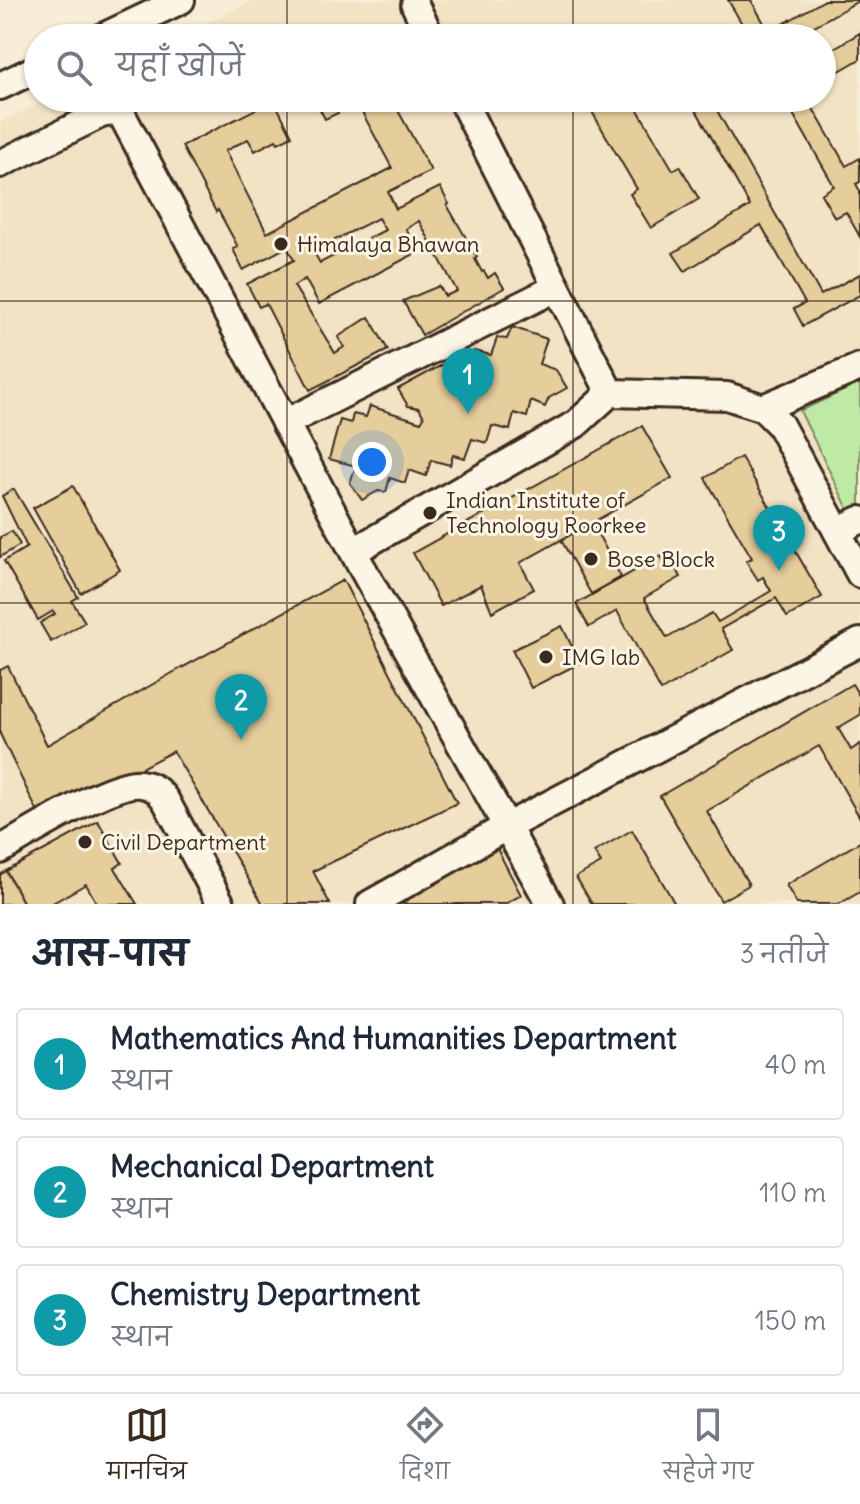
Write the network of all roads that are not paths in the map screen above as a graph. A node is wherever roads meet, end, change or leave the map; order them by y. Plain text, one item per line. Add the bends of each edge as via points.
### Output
1 (181, 0) edge
2 (415, 5) dead end
3 (130, 24) edge
4 (424, 24) edge
5 (24, 75) edge
6 (0, 86) edge
7 (468, 112) edge
8 (0, 164) edge
9 (556, 288) junction
10 (860, 367) edge
11 (610, 393) junction
12 (763, 408) junction
13 (285, 423) junction
14 (849, 526) edge
15 (354, 551) junction
16 (860, 574) edge
17 (860, 642) edge
18 (506, 827) junction
19 (0, 850) edge
20 (221, 904) edge
21 (370, 904) edge
22 (550, 904) edge

1 - 3 street
2 - 4 street
5 - 6 street
7 - 9 street
8 - 13 street via 101,114 122,115
9 - 11 street
9 - 13 street
10 - 12 street
11 - 12 street via 727,396
11 - 15 street via 576,424
12 - 14 street
13 - 15 street
14 - 16 street
15 - 18 street
17 - 18 street
18 - 21 street
18 - 22 street
19 - 20 street via 114,788 139,783 156,788 166,801

